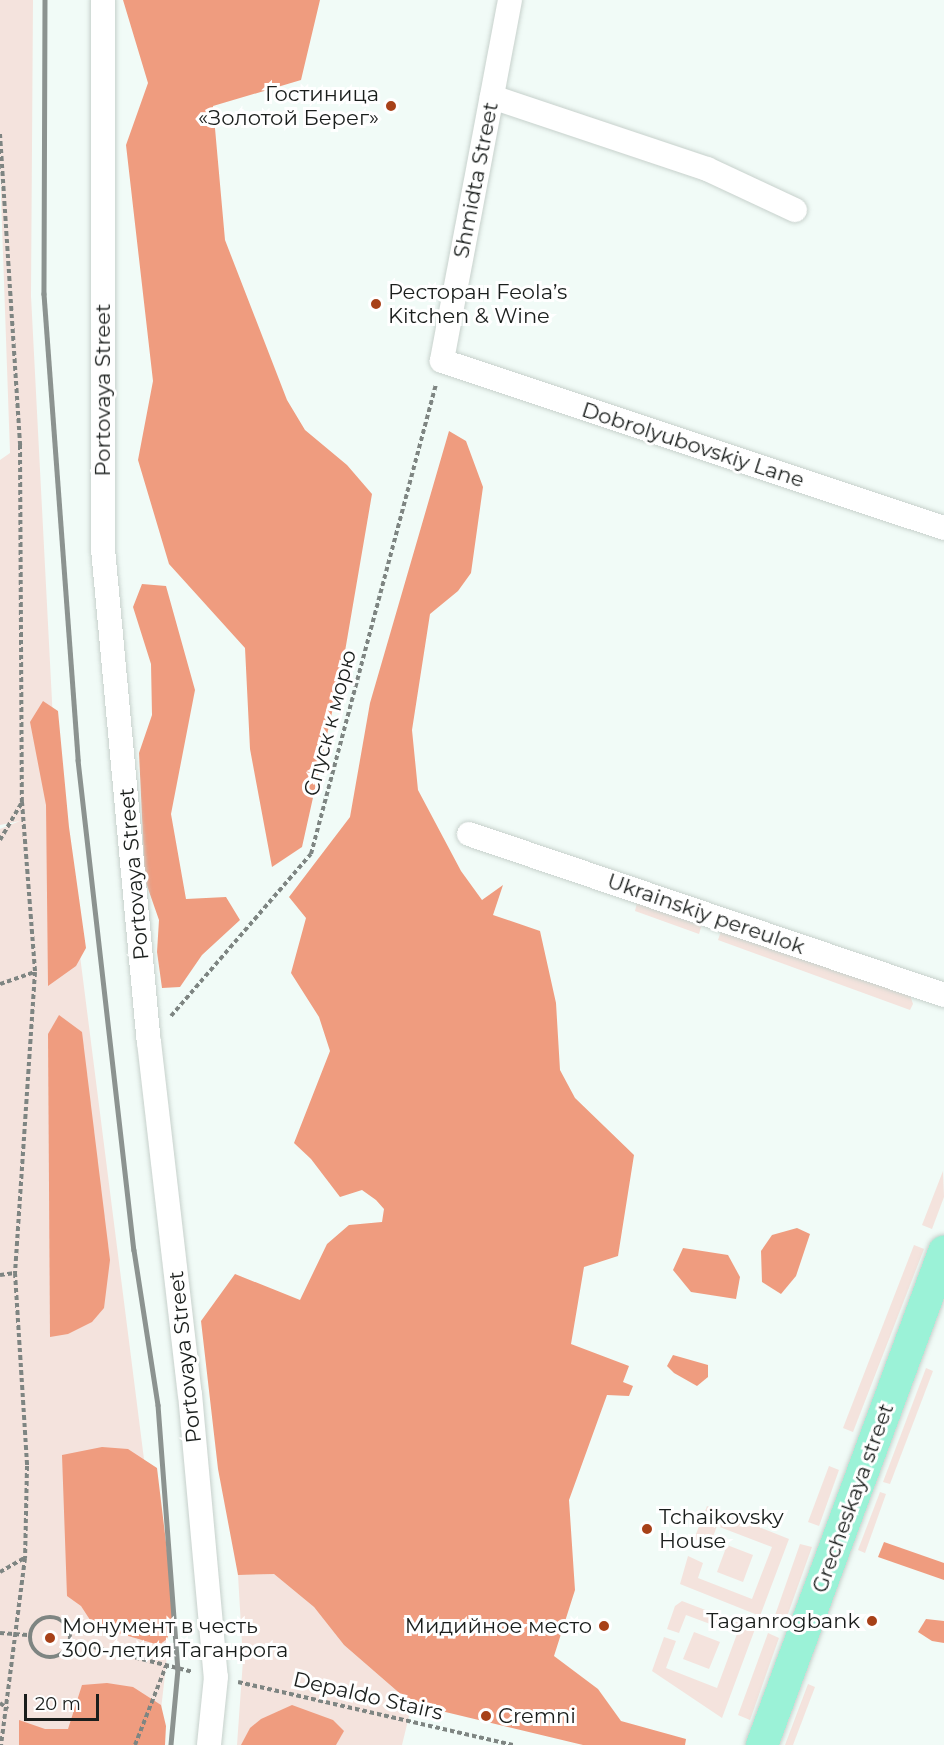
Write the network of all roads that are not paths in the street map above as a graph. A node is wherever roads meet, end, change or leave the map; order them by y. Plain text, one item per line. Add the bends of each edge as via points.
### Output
1 (104, 0) edge
2 (510, 0) edge
3 (492, 97) junction
4 (795, 210) dead end
5 (442, 361) joint
6 (944, 528) edge
7 (469, 834) dead end
8 (944, 995) edge
9 (944, 1252) edge
10 (209, 1745) edge
11 (762, 1745) edge

1 - 10 street, Portovaya Street via 104,549 149,1042 190,1394 216,1677
2 - 3 street, Shmidta Street
3 - 4 street via 707,169
3 - 5 street, Shmidta Street
5 - 6 street, Dobrolyubovskiy Lane
7 - 8 street, Ukrainskiy pereulok
9 - 11 main road, Grecheskaya street

